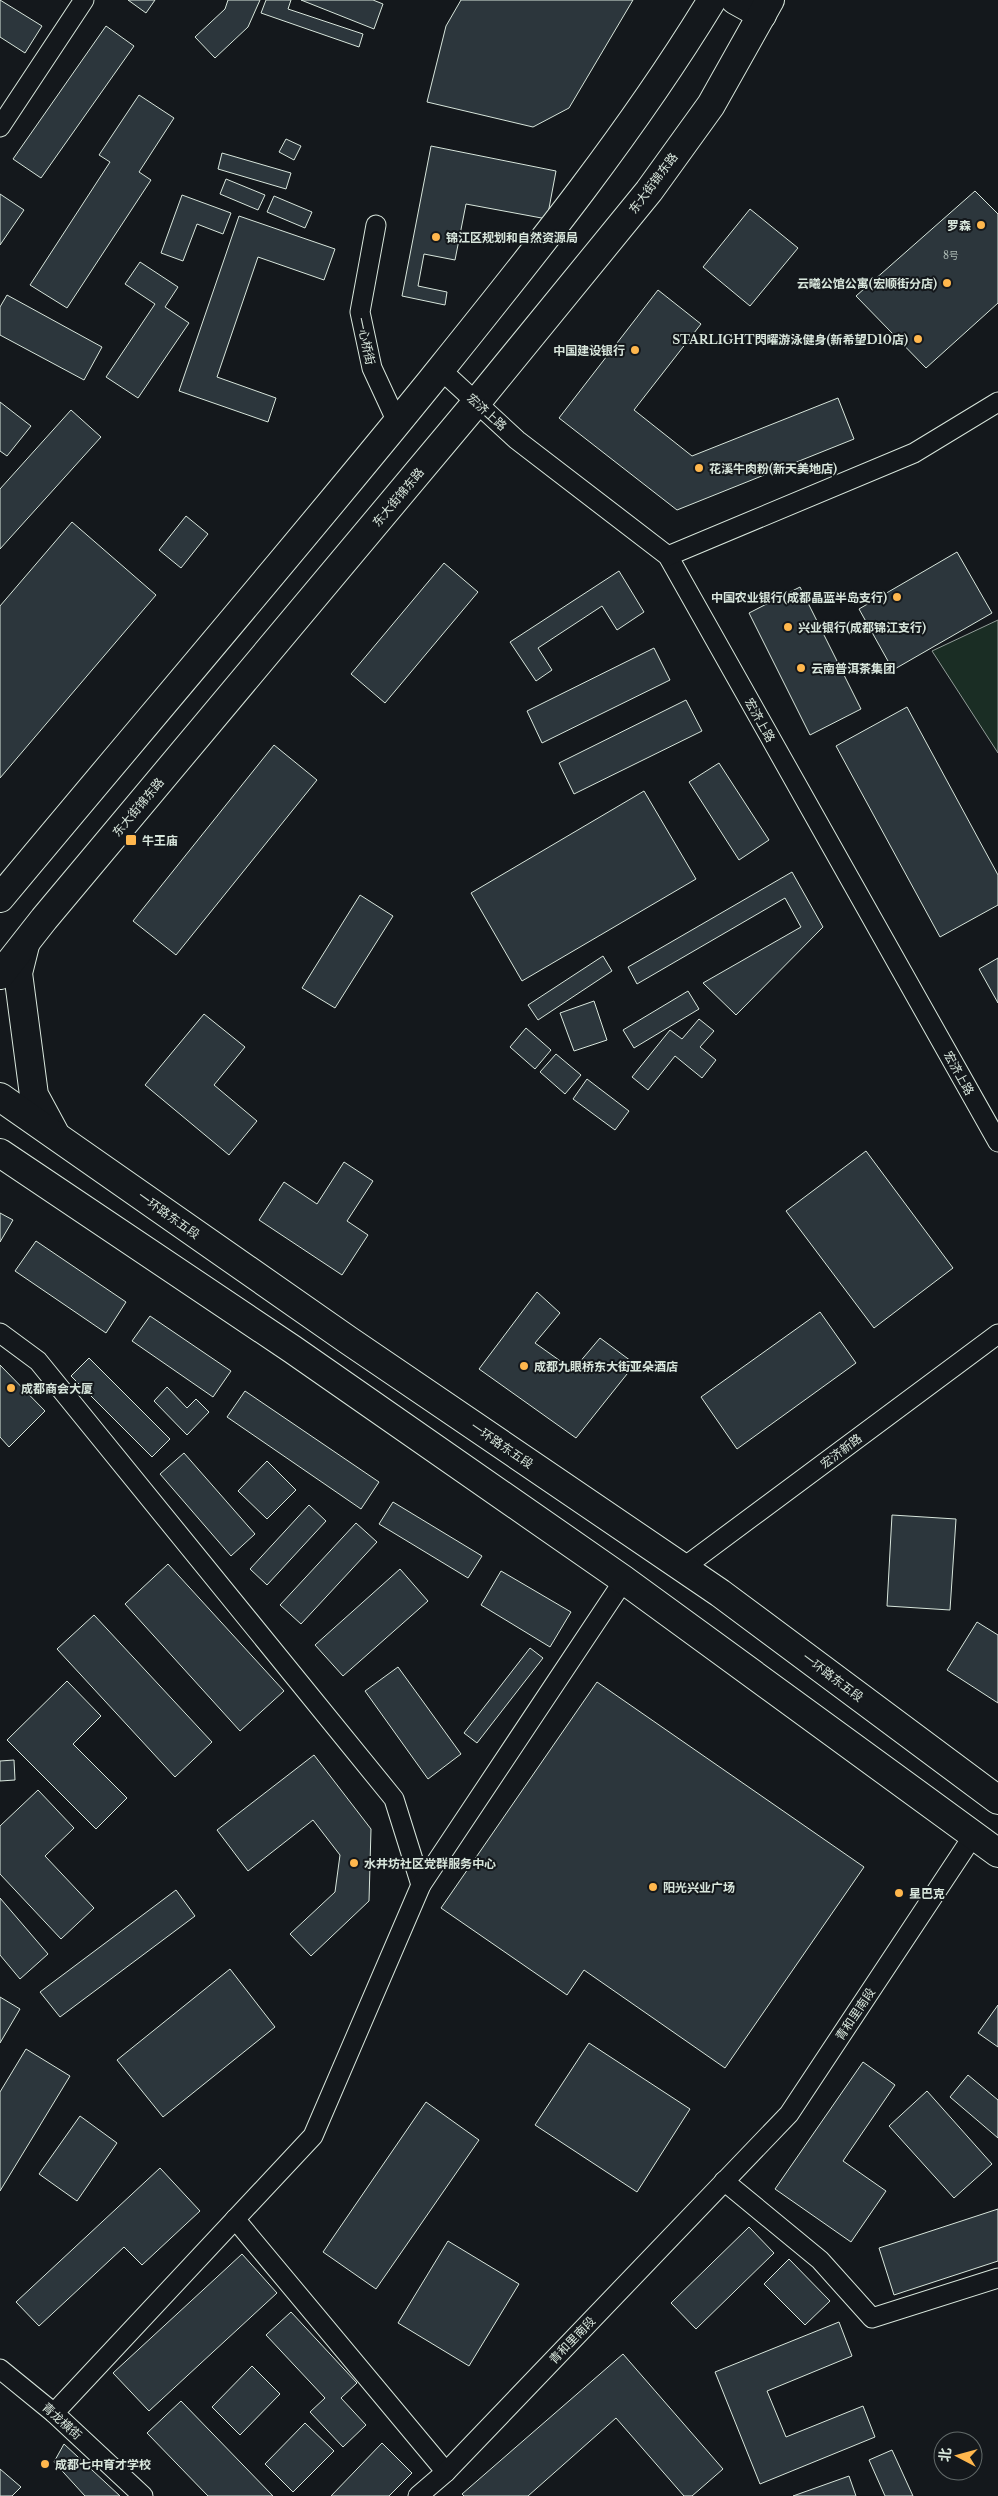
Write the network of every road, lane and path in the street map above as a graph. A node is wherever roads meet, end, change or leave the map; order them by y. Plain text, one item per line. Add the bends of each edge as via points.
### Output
1 (84, 0) edge
2 (712, 0) edge
3 (735, 0) edge
4 (766, 8) edge
5 (0, 127) edge
6 (376, 225) dead end
7 (440, 369) junction
8 (998, 402) edge
9 (476, 403) junction
10 (397, 422) junction
11 (668, 556) junction
12 (0, 898) edge
13 (26, 942) junction
14 (0, 975) edge
15 (0, 1097) edge
16 (55, 1136) junction
17 (998, 1142) edge
18 (6, 1160) edge
19 (0, 1333) edge
20 (998, 1334) edge
21 (683, 1568) junction
22 (624, 1580) junction
23 (998, 1800) edge
24 (973, 1836) junction
25 (998, 1852) edge
26 (421, 1885) junction
27 (724, 2181) junction
28 (235, 2220) junction
29 (998, 2278) edge
30 (0, 2369) edge
31 (54, 2413) junction
32 (446, 2472) junction
33 (143, 2496) edge
34 (418, 2496) edge

1 - 5 street
2 - 7 main road via 636,117 556,225
3 - 4 main road
4 - 9 main road, 东大街锦东路 via 711,105 649,191
6 - 10 street, 一心桥街 via 360,312 372,368
7 - 9 street, 宏济上路
7 - 10 main road
8 - 11 street via 914,453
9 - 11 street, 宏济上路 via 518,440
9 - 13 main road, 东大街锦东路
10 - 12 main road
11 - 17 street, 宏济上路
13 - 14 main road, 东大街锦东路
13 - 16 main road via 18,973 34,1096
15 - 16 main road, 一环路东五段
16 - 21 main road, 一环路东五段
18 - 22 main road via 292,1349
19 - 26 street via 38,1361 394,1799
20 - 21 street, 宏济新路
21 - 23 main road, 一环路东五段
22 - 24 main road
22 - 26 street
24 - 25 main road
24 - 27 street, 青和里南段 via 789,2114
26 - 28 street via 313,2136
27 - 29 street via 820,2260 872,2318
27 - 32 street, 青和里南段
28 - 31 street
28 - 32 street
30 - 31 street, 青龙横街
31 - 33 street, 青龙横街
32 - 34 street, 青和里南段

